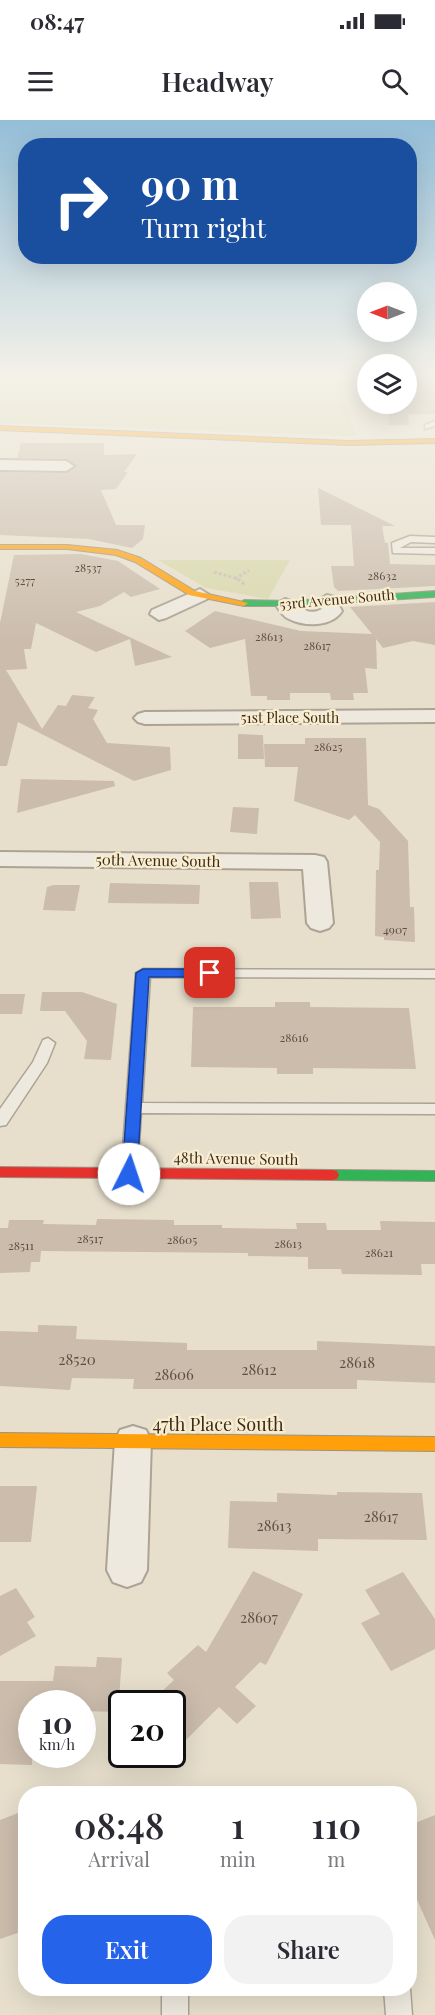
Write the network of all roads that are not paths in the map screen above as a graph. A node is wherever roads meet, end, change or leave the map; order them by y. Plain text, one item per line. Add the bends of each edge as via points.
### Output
1 (435, 540) edge
2 (0, 547) edge
3 (435, 551) edge
4 (435, 594) edge
5 (200, 595) junction
6 (327, 601) joint
7 (285, 605) joint
8 (159, 614) dead end
9 (435, 716) edge
10 (145, 718) dead end
11 (0, 859) edge
12 (321, 923) dead end
13 (435, 974) edge
14 (48, 1043) dead end
15 (134, 1108) junction
16 (435, 1108) edge
17 (0, 1120) edge
18 (0, 1172) edge
19 (129, 1174) junction
20 (435, 1176) edge
21 (0, 1440) edge
22 (133, 1441) junction
23 (435, 1444) edge
24 (127, 1570) dead end
25 (175, 1996) edge
26 (398, 1996) edge
27 (175, 2015) edge
28 (399, 2015) edge

1 - 3 lane via 410,539 395,545 396,551
2 - 5 street, 53rd Avenue South via 128,555
4 - 6 street, 53rd Avenue South via 397,593
5 - 7 street, 53rd Avenue South via 253,605
5 - 8 street
6 - 7 street via 333,610 318,619 294,615
9 - 10 street, 51st Place South
11 - 12 street, 50th Avenue South via 315,862
13 - 15 lane via 143,973
14 - 17 lane via 40,1063
15 - 16 lane
15 - 19 lane
18 - 19 street, 48th Avenue South
19 - 20 street, 48th Avenue South
21 - 22 street, 47th Place South
22 - 23 street, 47th Place South
22 - 24 street
25 - 27 lane
26 - 28 lane

